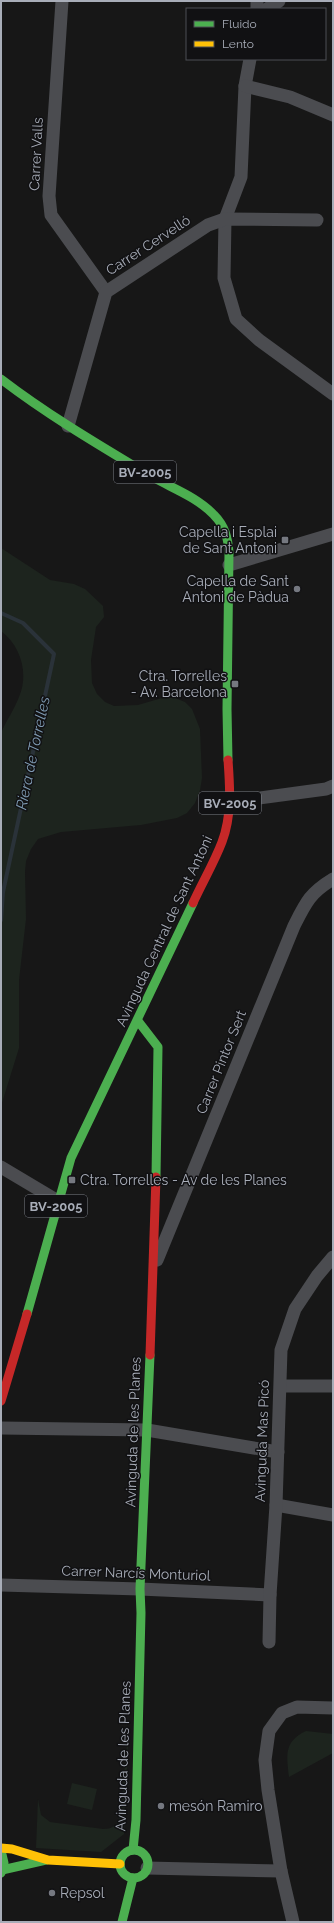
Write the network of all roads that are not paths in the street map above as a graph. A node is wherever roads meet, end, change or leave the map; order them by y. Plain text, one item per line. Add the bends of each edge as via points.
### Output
1 (62, 1) edge
2 (279, 1) edge
3 (268, 8) edge
4 (250, 60) edge
5 (246, 86) junction
6 (333, 116) edge
7 (225, 219) junction
8 (317, 220) dead end
9 (106, 292) junction
10 (1, 379) edge
11 (333, 394) edge
12 (68, 426) junction
13 (333, 534) edge
14 (229, 565) junction
15 (333, 786) edge
16 (230, 802) junction
17 (333, 879) edge
18 (138, 1021) junction
19 (1, 1167) edge
20 (58, 1201) junction
21 (333, 1256) edge
22 (154, 1269) junction
23 (281, 1386) junction
24 (333, 1386) edge
25 (1, 1401) edge
26 (1, 1428) edge
27 (147, 1430) junction
28 (278, 1452) junction
29 (276, 1505) junction
30 (333, 1515) edge
31 (1, 1585) edge
32 (140, 1589) junction
33 (270, 1595) junction
34 (269, 1642) dead end
35 (333, 1708) edge
36 (1, 1849) edge
37 (133, 1850) junction
38 (48, 1860) junction
39 (120, 1864) junction
40 (147, 1868) junction
41 (2, 1871) edge
42 (281, 1871) junction
43 (133, 1878) junction
44 (122, 1922) edge
45 (293, 1922) edge

1 - 9 street, Carrer Valls via 49,196 51,215
2 - 3 street
4 - 5 street
5 - 6 street via 290,97
5 - 7 street via 241,177
7 - 8 street
7 - 9 street, Carrer Cervelló via 208,225
7 - 11 street via 224,278 236,319 259,340
9 - 12 street, Carrer Cervelló
10 - 12 main road, Avinguda Central de Sant Antoni / BV-2005
12 - 14 main road, Avinguda Central de Sant Antoni / BV-2005 via 200,503 225,530 229,542
13 - 14 street
14 - 16 main road, Avinguda Central de Sant Antoni / BV-2005 via 227,731
15 - 16 street
16 - 18 main road, Avinguda Central de Sant Antoni / BV-2005 via 222,842
17 - 22 street, Carrer Pintor Sert via 317,889 304,906 294,926
18 - 20 main road, Avinguda Central de Sant Antoni / BV-2005 via 71,1158
18 - 22 main road, Avinguda de les Planes via 158,1047
19 - 20 street
20 - 25 main road, Avinguda Central de Sant Antoni / BV-2005
21 - 23 street, Avinguda Mas Picó via 316,1276 295,1309 281,1350
22 - 27 main road, Avinguda de les Planes
23 - 24 street
23 - 28 street, Avinguda Mas Picó
26 - 27 street
27 - 28 street
27 - 32 main road, Avinguda de les Planes
28 - 29 street, Avinguda Mas Picó
29 - 30 street
29 - 33 street, Avinguda Mas Picó
31 - 32 street, Carrer Narcís Monturiol
32 - 33 street, Carrer Narcís Monturiol
32 - 37 main road, Avinguda de les Planes via 136,1820
33 - 34 street, Avinguda Mas Picó
35 - 42 street via 297,1707 282,1713 269,1731 265,1760
36 - 38 main road via 12,1849
36 - 41 main road via 4,1863
37 - 39 main road via 124,1855
37 - 40 main road via 143,1853
38 - 39 main road
38 - 41 main road
39 - 43 main road via 122,1872
40 - 42 street
40 - 43 main road via 141,1877
42 - 45 street
43 - 44 main road

